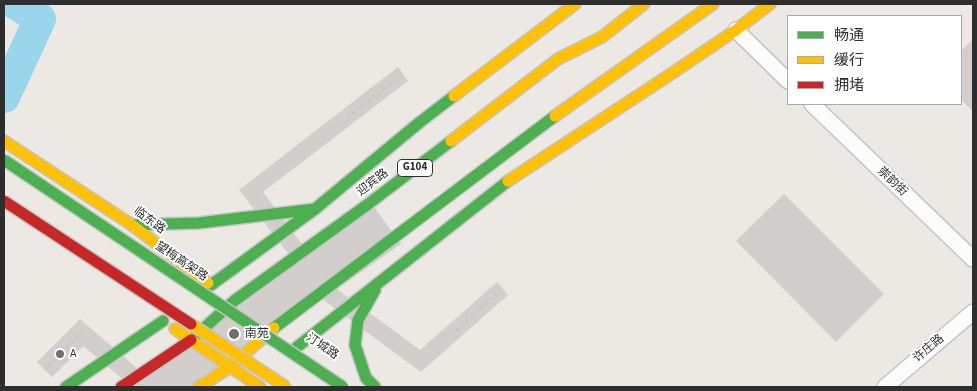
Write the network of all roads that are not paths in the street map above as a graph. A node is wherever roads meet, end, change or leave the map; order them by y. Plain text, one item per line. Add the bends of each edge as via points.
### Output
1 (574, 4) edge
2 (644, 4) edge
3 (713, 4) edge
4 (770, 4) edge
5 (736, 30) junction
6 (787, 80) edge
7 (813, 105) edge
8 (4, 141) edge
9 (4, 160) edge
10 (4, 201) edge
11 (4, 209) edge
12 (315, 209) junction
13 (132, 225) junction
14 (973, 260) edge
15 (381, 279) junction
16 (211, 286) junction
17 (131, 298) dead end
18 (234, 300) junction
19 (973, 312) edge
20 (159, 318) junction
21 (274, 328) junction
22 (191, 340) junction
23 (297, 347) junction
24 (230, 367) junction
25 (253, 386) edge
26 (66, 387) edge
27 (121, 387) edge
28 (199, 387) edge
29 (286, 387) edge
30 (343, 387) edge
31 (357, 387) edge
32 (375, 387) edge
33 (886, 387) edge

1 - 12 main road via 420,122
2 - 18 main road, 迎宾路 / G104 via 602,37 558,59 367,205
3 - 21 main road via 566,107
4 - 5 main road
5 - 6 street
5 - 15 main road via 506,182
7 - 14 street, 崇韵街
8 - 13 main road, 临东路
9 - 30 main road, 望梅高架路, bridge
10 - 29 main road, bridge
11 - 17 main road
12 - 13 main road via 199,223
12 - 16 main road
13 - 16 main road, 临东路
15 - 23 main road
15 - 32 main road via 358,320 355,345 366,378
16 - 18 main road, 临东路
16 - 20 main road
18 - 21 main road, 临东路
18 - 22 main road, 迎宾路 / G104
19 - 33 street, 许庄路
20 - 22 main road
20 - 26 main road
21 - 23 main road, 汀城路
21 - 24 main road
22 - 24 main road
22 - 27 main road, 迎宾路
23 - 25 main road
23 - 31 main road, 汀城路
24 - 25 main road
24 - 28 main road

